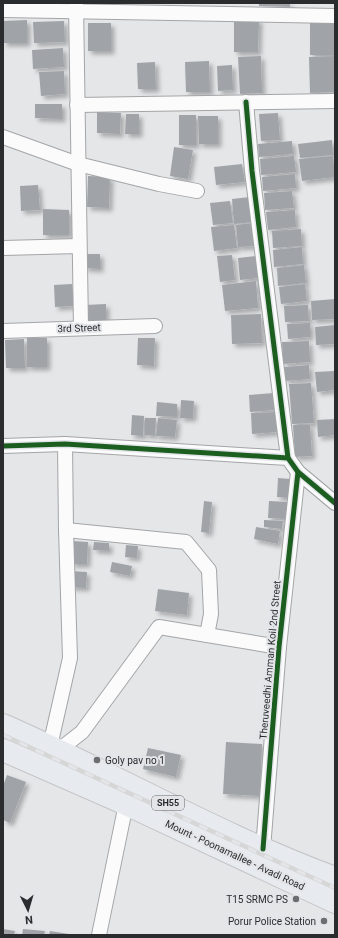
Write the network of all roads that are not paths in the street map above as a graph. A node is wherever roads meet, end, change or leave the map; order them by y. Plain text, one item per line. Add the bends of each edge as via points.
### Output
1 (76, 7) edge
2 (3, 10) edge
3 (335, 16) edge
4 (335, 101) edge
5 (246, 102) junction
6 (77, 105) junction
7 (3, 137) edge
8 (78, 164) junction
9 (197, 191) dead end
10 (79, 246) junction
11 (3, 248) edge
12 (155, 326) dead end
13 (81, 328) junction
14 (3, 330) edge
15 (65, 444) junction
16 (3, 446) edge
17 (288, 458) junction
18 (298, 472) junction
19 (335, 503) edge
20 (66, 530) junction
21 (207, 635) junction
22 (279, 646) junction
23 (3, 725) edge
24 (55, 748) junction
25 (3, 750) edge
26 (126, 804) junction
27 (180, 819) junction
28 (263, 849) junction
29 (335, 878) edge
30 (335, 902) edge
31 (99, 935) edge

1 - 2 street
1 - 3 street
1 - 6 street
4 - 5 street
5 - 6 street
5 - 17 street via 253,179
6 - 8 street
7 - 8 street
8 - 9 street
8 - 10 street
10 - 11 street
10 - 13 street
12 - 13 street, 3rd Street
13 - 14 street, 3rd Street
15 - 16 street
15 - 17 street
15 - 20 street
17 - 18 street
18 - 19 street
18 - 22 street, Theruveedhi Amman Koil 2nd Street
20 - 21 street via 186,542 209,570 211,614
20 - 24 street via 70,658
21 - 22 street
21 - 24 street via 159,628 82,732
22 - 28 street, Theruveedhi Amman Koil 2nd Street
23 - 24 main road, Mount - Poonamallee - Avadi Road / SH55
24 - 27 main road, Mount - Poonamallee - Avadi Road / SH55
25 - 26 main road, Mount - Poonamallee - Avadi Road / SH55
26 - 27 main road, Mount - Poonamallee - Avadi Road / SH55
26 - 31 street
27 - 28 main road, Mount - Poonamallee - Avadi Road / SH55
27 - 30 main road, Mount - Poonamallee - Avadi Road / SH55
28 - 29 main road, Mount - Poonamallee - Avadi Road / SH55

